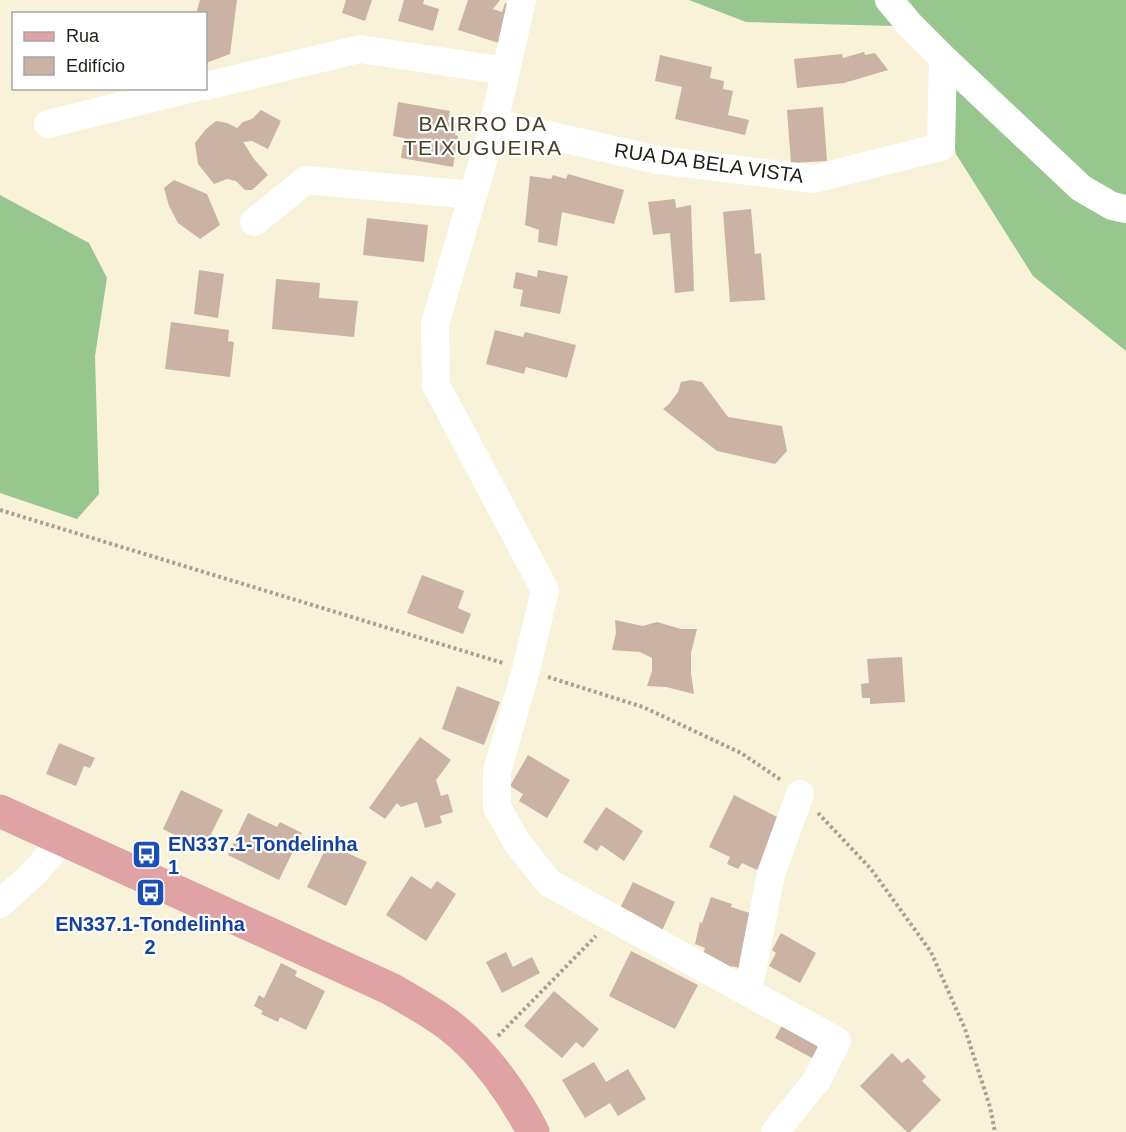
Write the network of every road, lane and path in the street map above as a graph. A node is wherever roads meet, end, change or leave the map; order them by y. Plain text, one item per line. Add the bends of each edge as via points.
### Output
1 (522, 0) edge
2 (889, 0) edge
3 (943, 58) junction
4 (506, 71) junction
5 (207, 86) edge
6 (186, 90) edge
7 (494, 123) junction
8 (48, 124) dead end
9 (473, 195) junction
10 (1126, 209) edge
11 (254, 222) dead end
12 (0, 510) edge
13 (526, 670) junction
14 (800, 794) junction
15 (0, 811) edge
16 (63, 840) junction
17 (0, 904) edge
18 (613, 919) junction
19 (748, 993) junction
20 (480, 1055) junction
21 (533, 1132) edge
22 (775, 1132) edge
23 (994, 1132) edge

1 - 4 street
2 - 3 street
3 - 7 street, RUA DA BELA VISTA via 941,147 814,179 658,160
3 - 10 street via 1081,188 1112,206
4 - 5 street via 360,49
4 - 7 street
6 - 8 street
7 - 9 street
9 - 11 street via 306,180
9 - 13 street via 435,324 436,385 545,590
12 - 13 path
13 - 14 path via 643,707 741,753
13 - 18 street via 497,771 497,807 516,841 549,883
14 - 19 street via 771,874
14 - 23 path via 871,869 931,952 965,1029
15 - 16 main road
16 - 17 street
16 - 20 main road via 391,989 452,1027
18 - 19 street
18 - 20 path
19 - 22 street via 837,1041 817,1080
20 - 21 main road

